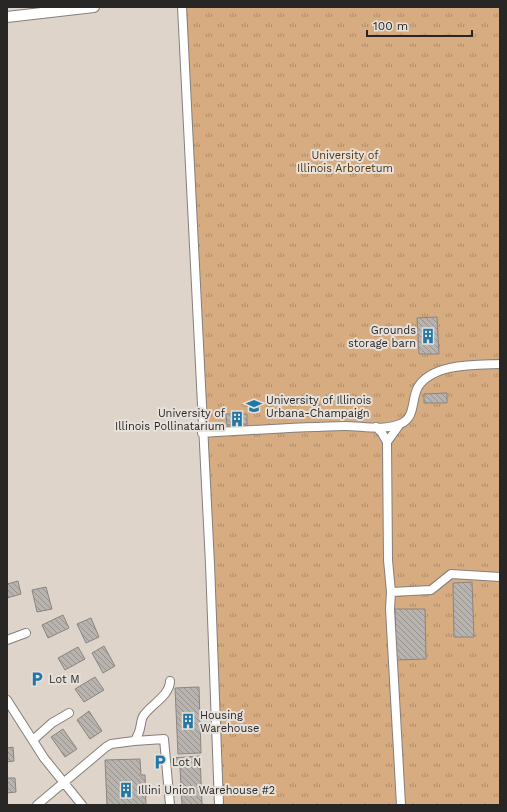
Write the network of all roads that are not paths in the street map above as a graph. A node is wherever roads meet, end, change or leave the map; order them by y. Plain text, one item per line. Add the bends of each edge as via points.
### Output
1 (94, 7) edge
2 (182, 7) edge
3 (7, 17) edge
4 (500, 364) edge
5 (400, 424) junction
6 (376, 427) junction
7 (202, 433) junction
8 (387, 442) junction
9 (500, 577) edge
10 (391, 592) junction
11 (26, 633) dead end
12 (7, 640) edge
13 (170, 681) dead end
14 (7, 700) edge
15 (69, 713) dead end
16 (33, 740) junction
17 (134, 740) junction
18 (65, 783) junction
19 (37, 805) edge
20 (82, 805) edge
21 (170, 805) edge
22 (219, 805) edge
23 (401, 805) edge

1 - 3 main road
2 - 7 street
4 - 5 street via 463,365 428,378 418,388 411,413
5 - 6 street
5 - 8 street
6 - 7 street via 341,426
6 - 8 street
7 - 22 street via 210,564
8 - 10 street via 388,560
9 - 10 street via 451,574 431,590
10 - 23 street
11 - 12 street
13 - 17 street via 169,689 142,716 140,731
14 - 16 street
15 - 16 street via 52,723
16 - 18 street
17 - 18 street via 106,747
17 - 21 street via 164,739
18 - 19 street
18 - 20 street

